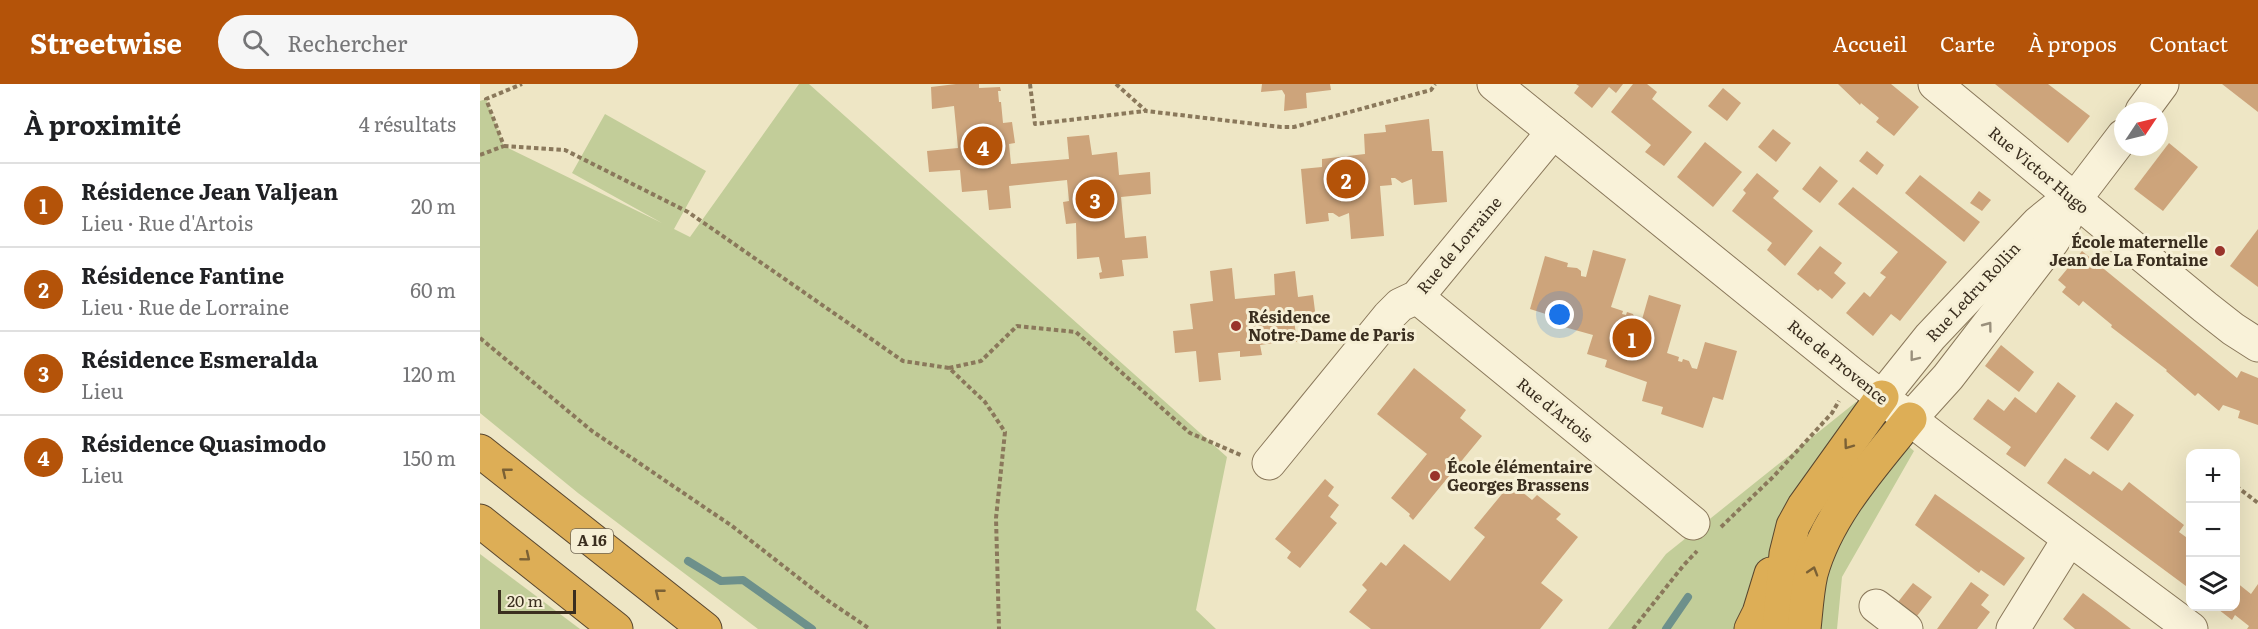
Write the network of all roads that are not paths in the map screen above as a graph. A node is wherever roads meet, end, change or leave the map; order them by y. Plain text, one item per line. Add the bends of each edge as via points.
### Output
1 (1494, 84) edge
2 (1935, 84) edge
3 (2162, 84) edge
4 (2149, 102) edge
5 (1553, 132) junction
6 (2114, 148) edge
7 (2074, 199) junction
8 (1417, 297) junction
9 (2258, 345) edge
10 (1882, 397) junction
11 (1910, 419) junction
12 (480, 452) edge
13 (1269, 463) road end
14 (1798, 515) junction
15 (480, 521) edge
16 (1704, 534) road end
17 (2069, 539) junction
18 (1876, 606) dead end
19 (599, 619) edge
20 (616, 629) edge
21 (705, 629) edge
22 (1751, 629) edge
23 (1779, 629) edge
24 (1804, 629) edge
25 (1906, 629) edge
26 (2013, 629) edge
27 (2191, 629) edge

1 - 5 street, Rue de Provence
2 - 7 street, Rue Victor Hugo
3 - 4 street
5 - 8 street, Rue de Lorraine
5 - 10 street, Rue de Provence
6 - 7 street, Rue Ledru Rollin
7 - 9 street, Rue Victor Hugo via 2205,307
7 -> 10 street, Rue Ledru Rollin via 2031,230 1930,337
11 -> 7 street, Rue Ledru Rollin via 1948,377 2052,242
8 - 13 street, Rue de Lorraine via 1389,316
8 - 16 street, Rue d'Artois
10 - 11 street, Rue de Provence
10 -> 14 highway
11 - 17 street, Rue de Provence
24 -> 11 highway via 1812,572 1829,532 1868,471
21 -> 12 highway, A 16
14 - 22 highway via 1779,548
14 - 23 highway via 1787,545
15 -> 19 highway
17 - 26 street
17 - 27 street, Rue de Provence
18 - 25 street
19 - 20 highway

